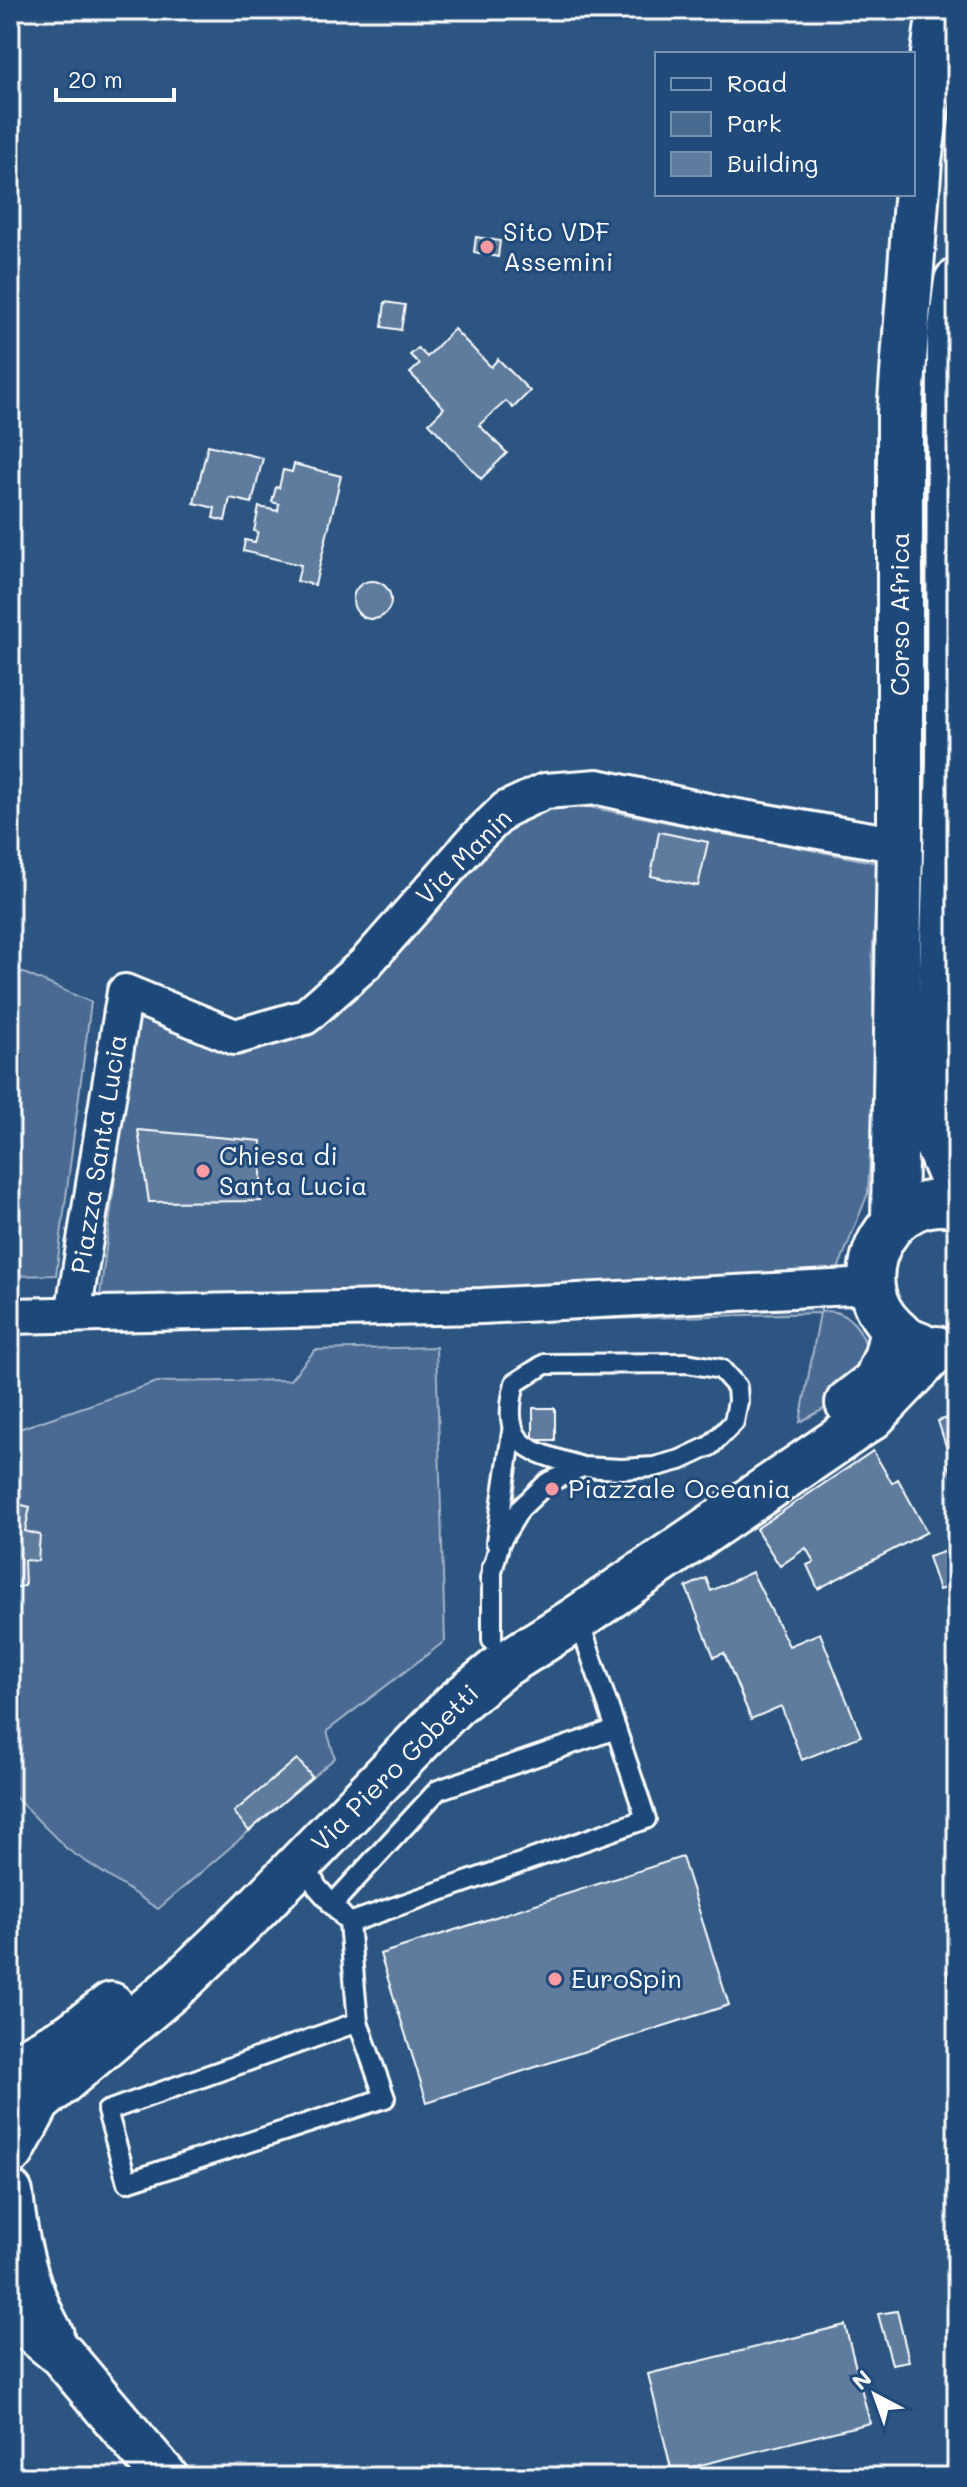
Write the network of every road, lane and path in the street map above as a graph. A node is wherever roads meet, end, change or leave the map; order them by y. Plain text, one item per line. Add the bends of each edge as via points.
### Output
1 (940, 10) edge
2 (957, 281) edge
3 (900, 845) junction
4 (125, 992) joint
5 (957, 1187) edge
6 (957, 1205) edge
7 (894, 1221) junction
8 (871, 1286) junction
9 (73, 1315) junction
10 (10, 1316) edge
11 (893, 1330) junction
12 (947, 1348) edge
13 (512, 1432) junction
14 (582, 1467) junction
15 (490, 1579) junction
16 (578, 1618) junction
17 (492, 1640) junction
18 (616, 1729) junction
19 (303, 1859) junction
20 (332, 1905) junction
21 (349, 1923) junction
22 (358, 2022) junction
23 (10, 2069) edge
24 (11, 2149) edge
25 (10, 2193) edge
26 (10, 2307) edge
27 (62, 2355) junction
28 (165, 2477) edge

1 - 3 main road, Corso Africa via 919,161 900,414
2 - 5 main road, Corso Africa via 950,335 949,763 936,1142
3 - 4 street, Via Manin via 598,787 545,791 506,809 365,964 305,1017 235,1037
3 - 7 main road, Corso Africa
4 - 9 street, Piazza Santa Lucia
6 - 7 main road via 919,1207
7 - 8 main road via 879,1240
8 - 9 street via 482,1306
8 - 11 main road via 878,1310
9 - 10 street
11 - 12 main road via 913,1343
11 - 17 main road, Via Piero Gobetti via 876,1381 829,1419
12 - 16 main road, Via Piero Gobetti via 872,1417
13 - 14 lane via 530,1450
13 - 14 lane via 509,1406 515,1383 545,1364 687,1363 721,1369 737,1387 734,1422 710,1446 654,1467
13 - 15 lane
14 - 15 lane via 547,1483 520,1509 500,1542
15 - 17 lane
16 - 18 lane
16 - 19 main road, Via Piero Gobetti via 502,1666 454,1705
17 - 23 main road, Via Piero Gobetti via 433,1689 148,1976 70,2036
18 - 20 lane via 438,1790
18 - 21 lane via 646,1819
19 - 20 lane
19 - 24 main road, Via Piero Gobetti via 180,1982 38,2102
20 - 21 lane
21 - 22 lane
22 - 22 lane via 107,2111 127,2182 385,2098
25 - 27 main road via 25,2279
26 - 27 main road
27 - 28 main road

